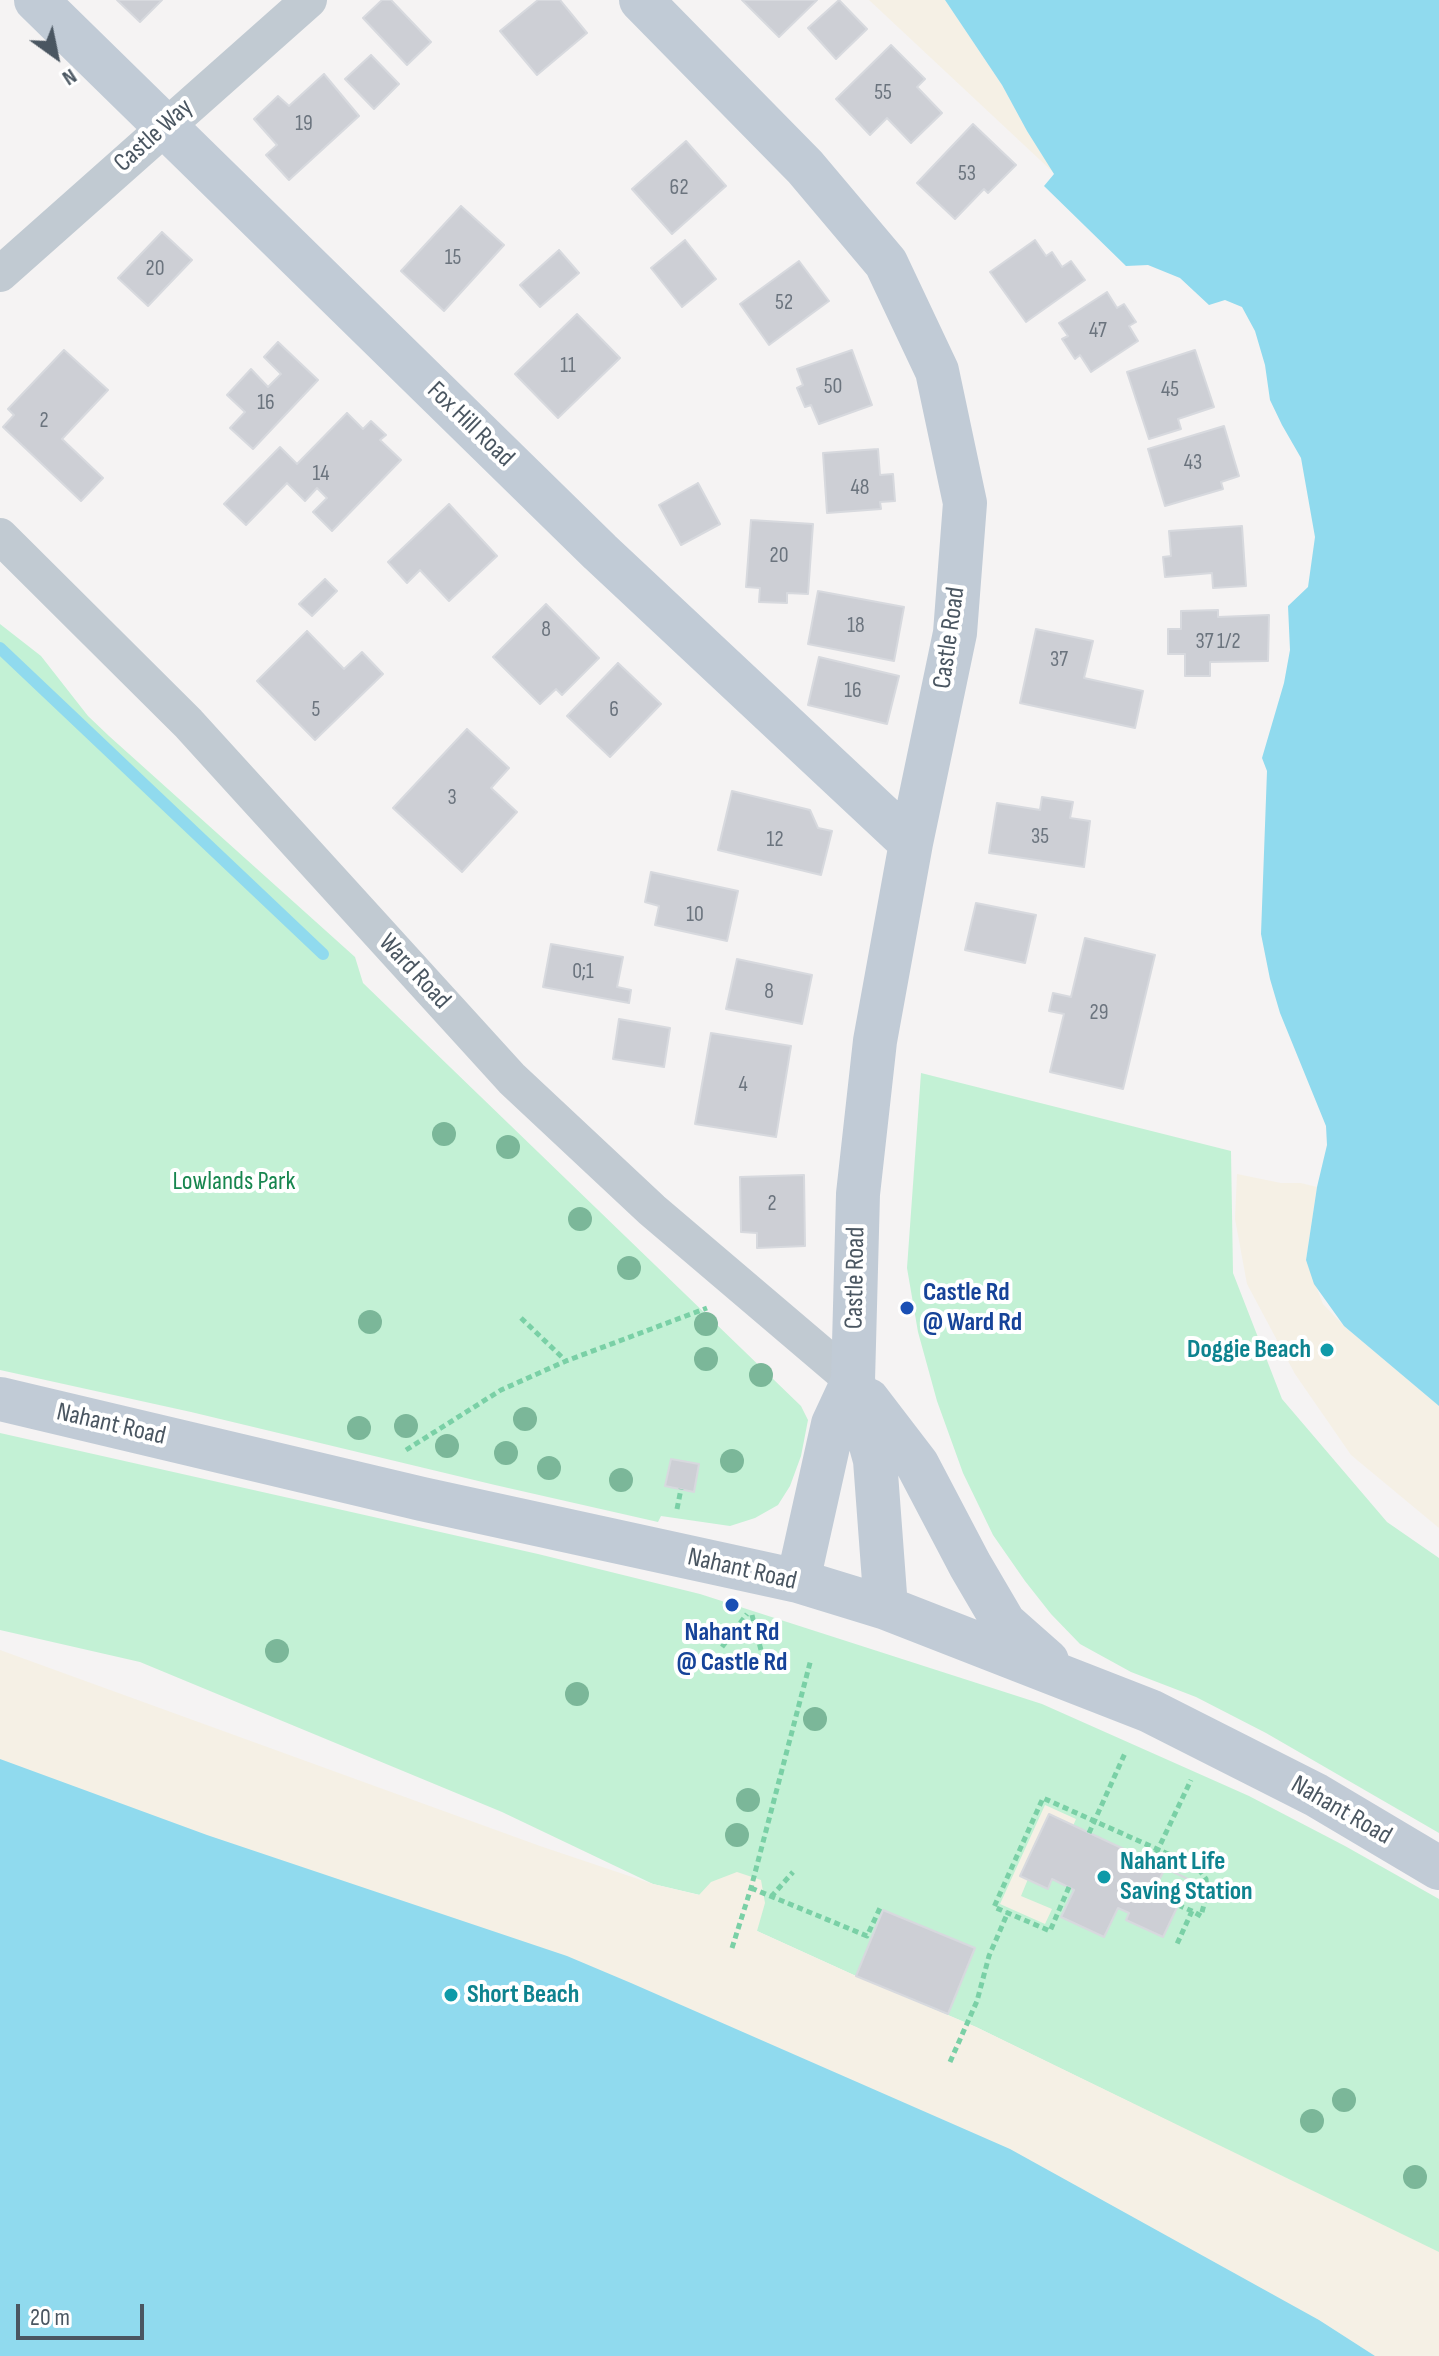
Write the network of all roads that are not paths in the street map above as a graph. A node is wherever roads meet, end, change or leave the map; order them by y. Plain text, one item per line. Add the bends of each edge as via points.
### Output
1 (36, 0) edge
2 (309, 0) edge
3 (641, 0) edge
4 (165, 126) junction
5 (0, 274) edge
6 (0, 536) edge
7 (911, 843) junction
8 (853, 1381) junction
9 (0, 1399) edge
10 (798, 1581) junction
11 (886, 1608) junction
12 (1067, 1678) junction
13 (1439, 1868) edge

1 - 4 main road, Fox Hill Road
2 - 4 street, Castle Way
3 - 7 main road, Castle Road via 805,167 886,263 937,371 965,503 955,633
4 - 5 street, Castle Way
4 - 7 main road, Fox Hill Road via 600,552
6 - 8 street, Ward Road via 188,723 512,1079 652,1210
7 - 8 main road, Castle Road via 875,1041 858,1194
8 - 10 main road, Castle Road via 833,1424
8 - 11 main road, Castle Road via 875,1460
8 - 12 main road via 917,1464 1004,1623
9 - 10 main road, Nahant Road
10 - 11 main road, Nahant Road
11 - 12 main road, Nahant Road
12 - 13 main road, Nahant Road via 1150,1711 1316,1795

